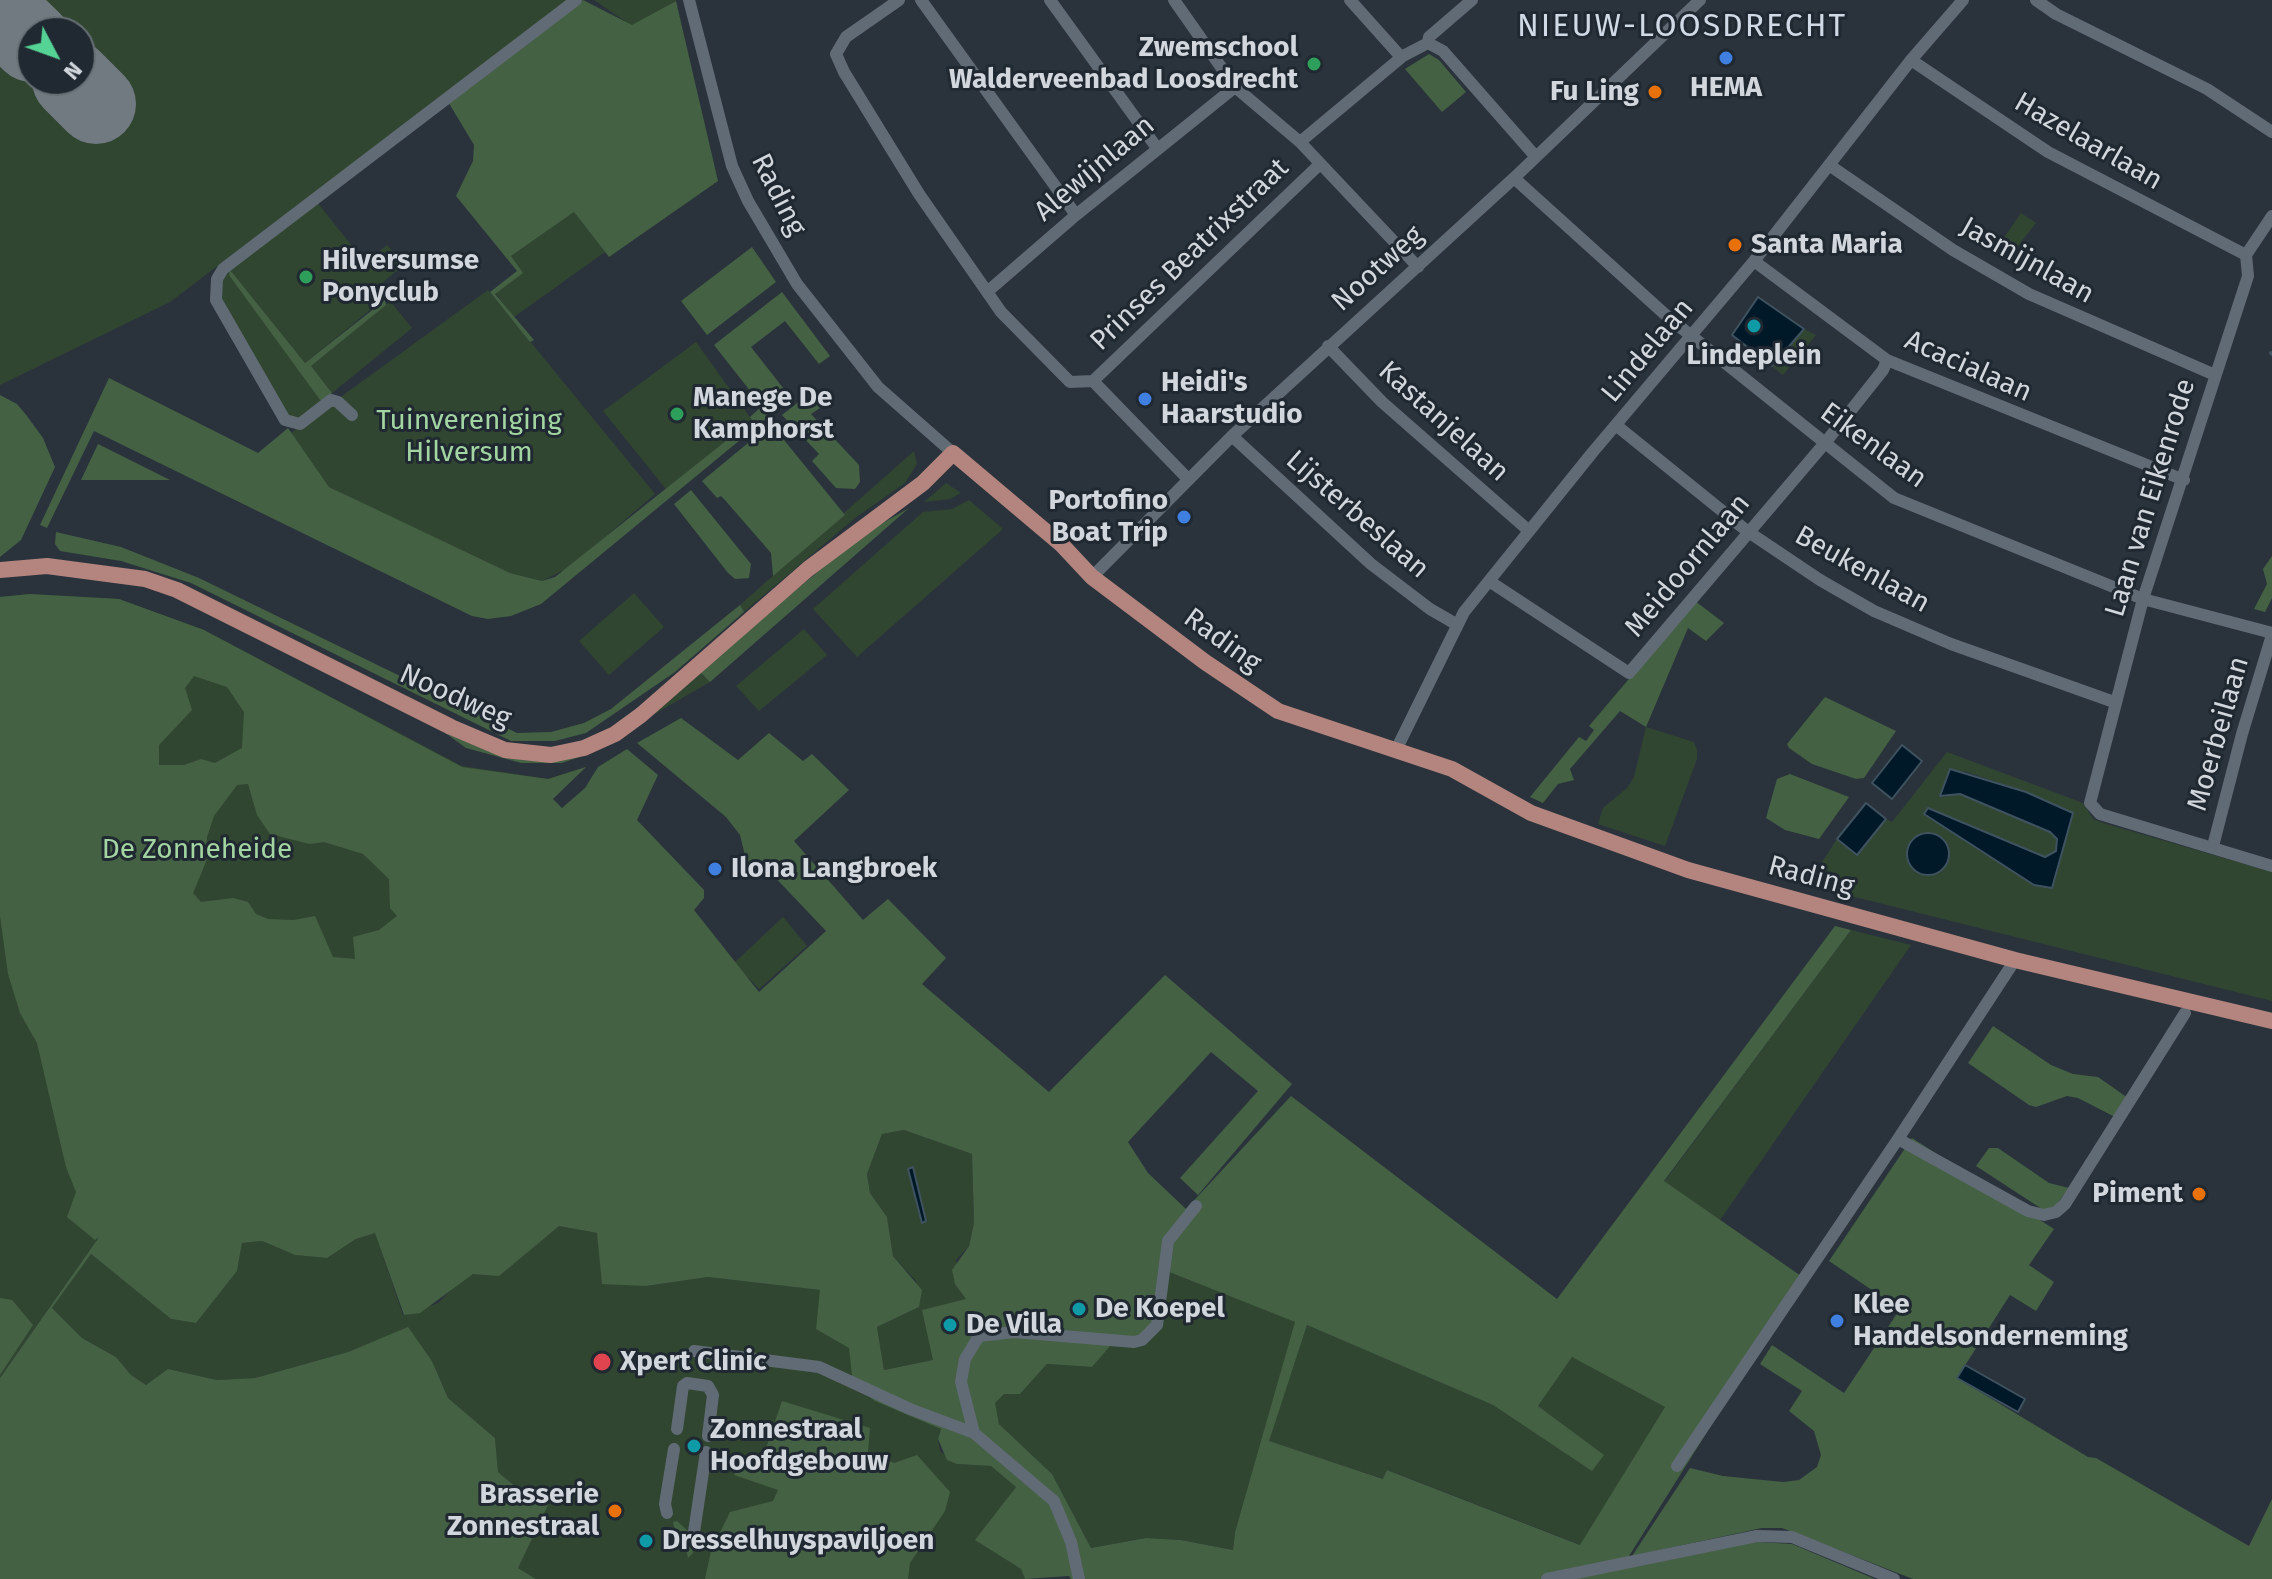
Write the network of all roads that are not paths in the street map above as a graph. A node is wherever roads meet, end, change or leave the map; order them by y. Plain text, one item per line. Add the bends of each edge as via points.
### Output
1 (576, 0) edge
2 (689, 0) edge
3 (899, 0) edge
4 (921, 0) edge
5 (1050, 0) edge
6 (1174, 0) edge
7 (1350, 0) edge
8 (1472, 0) edge
9 (1700, 0) edge
10 (1963, 0) edge
11 (2036, 0) edge
12 (1428, 43) junction
13 (1401, 57) junction
14 (1911, 60) junction
15 (1235, 87) junction
16 (2272, 132) edge
17 (1300, 142) junction
18 (1157, 148) junction
19 (1536, 157) junction
20 (1320, 164) junction
21 (1829, 165) junction
22 (1514, 178) junction
23 (1076, 215) junction
24 (2272, 216) edge
25 (2246, 255) junction
26 (1754, 261) junction
27 (1418, 267) junction
28 (987, 292) junction
29 (1692, 336) junction
30 (1328, 346) junction
31 (1887, 360) junction
32 (2215, 375) junction
33 (1093, 381) junction
34 (352, 415) dead end
35 (1617, 426) junction
36 (1232, 436) junction
37 (1825, 443) junction
38 (953, 453) junction
39 (1188, 479) junction
40 (2184, 480) junction
41 (1528, 530) junction
42 (1747, 531) junction
43 (0, 570) edge
44 (1092, 577) junction
45 (1489, 581) junction
46 (2143, 599) junction
47 (1456, 624) junction
48 (2272, 634) edge
49 (2114, 702) junction
50 (1396, 750) junction
51 (2213, 846) junction
52 (2272, 866) edge
53 (2015, 960) junction
54 (2185, 1013) dead end
55 (2272, 1021) edge
56 (1898, 1139) junction
57 (1196, 1206) dead end
58 (694, 1351) dead end
59 (677, 1429) dead end
60 (974, 1433) junction
61 (708, 1436) dead end
62 (674, 1449) dead end
63 (706, 1452) dead end
64 (1677, 1466) dead end
65 (667, 1513) dead end
66 (694, 1532) dead end
67 (1079, 1579) edge
68 (1547, 1579) edge
69 (1894, 1579) edge

1 - 34 street via 223,269 217,279 216,300 285,420 300,424 331,400
2 - 38 street, Rading via 732,166 748,201 797,284 878,387
3 - 28 street via 846,37 836,54 919,194
4 - 23 street
5 - 18 street
6 - 15 street
7 - 13 street
8 - 12 street
9 - 19 street, Nootweg
10 - 14 street, Lindelaan
11 - 16 street via 2207,89
12 - 13 street
12 - 19 street via 1443,51
13 - 17 street
14 - 21 street, Lindelaan
14 - 25 street, Hazelaarlaan via 2048,152
15 - 17 street
15 - 18 street, Alewijnlaan
17 - 20 street
18 - 23 street, Alewijnlaan
19 - 22 street, Nootweg
20 - 27 street
20 - 33 street, Prinses Beatrixstraat
21 - 26 street, Lindelaan
21 - 32 street, Jasmijnlaan via 1953,250 2029,294
22 - 27 street, Nootweg
22 - 29 street, Eikenlaan
23 - 28 street, Alewijnlaan
24 - 25 street, Laan van Eikenrode
25 - 32 street, Laan van Eikenrode via 2248,276
26 - 29 street, Lindelaan
26 - 31 street, Acacialaan
27 - 30 street, Nootweg
28 - 33 street via 1070,382
29 - 35 street, Lindelaan
29 - 37 street, Eikenlaan
30 - 36 street, Nootweg
30 - 41 street, Kastanjelaan via 1382,402
31 - 37 street, Meidoornlaan
31 - 40 street, Acacialaan
32 - 40 street, Laan van Eikenrode
33 - 39 street
35 - 41 street, Lindelaan
35 - 42 street, Beukenlaan
36 - 39 street, Nootweg
36 - 47 street, Lijsterbeslaan via 1371,564
37 - 42 street, Meidoornlaan
37 - 46 street, Eikenlaan via 1894,498
38 - 43 main road, Noodweg via 923,483 808,569 641,715 584,748 551,755 505,750 451,727 177,590 145,579 47,566
38 - 44 main road, Rading
39 - 44 street, Nootweg
40 - 46 street, Laan van Eikenrode
41 - 45 street, Lindelaan
42 - 45 street, Meidoornlaan via 1629,673
42 - 49 street, Beukenlaan via 1874,611
44 - 50 main road, Rading via 1278,711
45 - 47 street, Lindelaan
46 - 48 street, Eikenlaan
46 - 49 street, Laan van Eikenrode
47 - 50 street, Lindelaan
48 - 51 street, Moerbeilaan
49 - 51 street, Laan van Eikenrode via 2090,803 2100,814
50 - 53 main road, Rading via 1452,769 1531,813 1688,870
51 - 52 street
53 - 55 main road, Rading
53 - 56 street
54 - 56 street via 2056,1212 2028,1211
56 - 64 street
57 - 60 street via 1168,1241 1157,1325 1142,1340 1014,1332 979,1336 965,1359 961,1382
58 - 60 street via 819,1367
59 - 61 street via 683,1386 708,1386 713,1395
60 - 67 street via 1054,1501
62 - 65 street
63 - 66 street
68 - 69 street via 1757,1536 1792,1537

